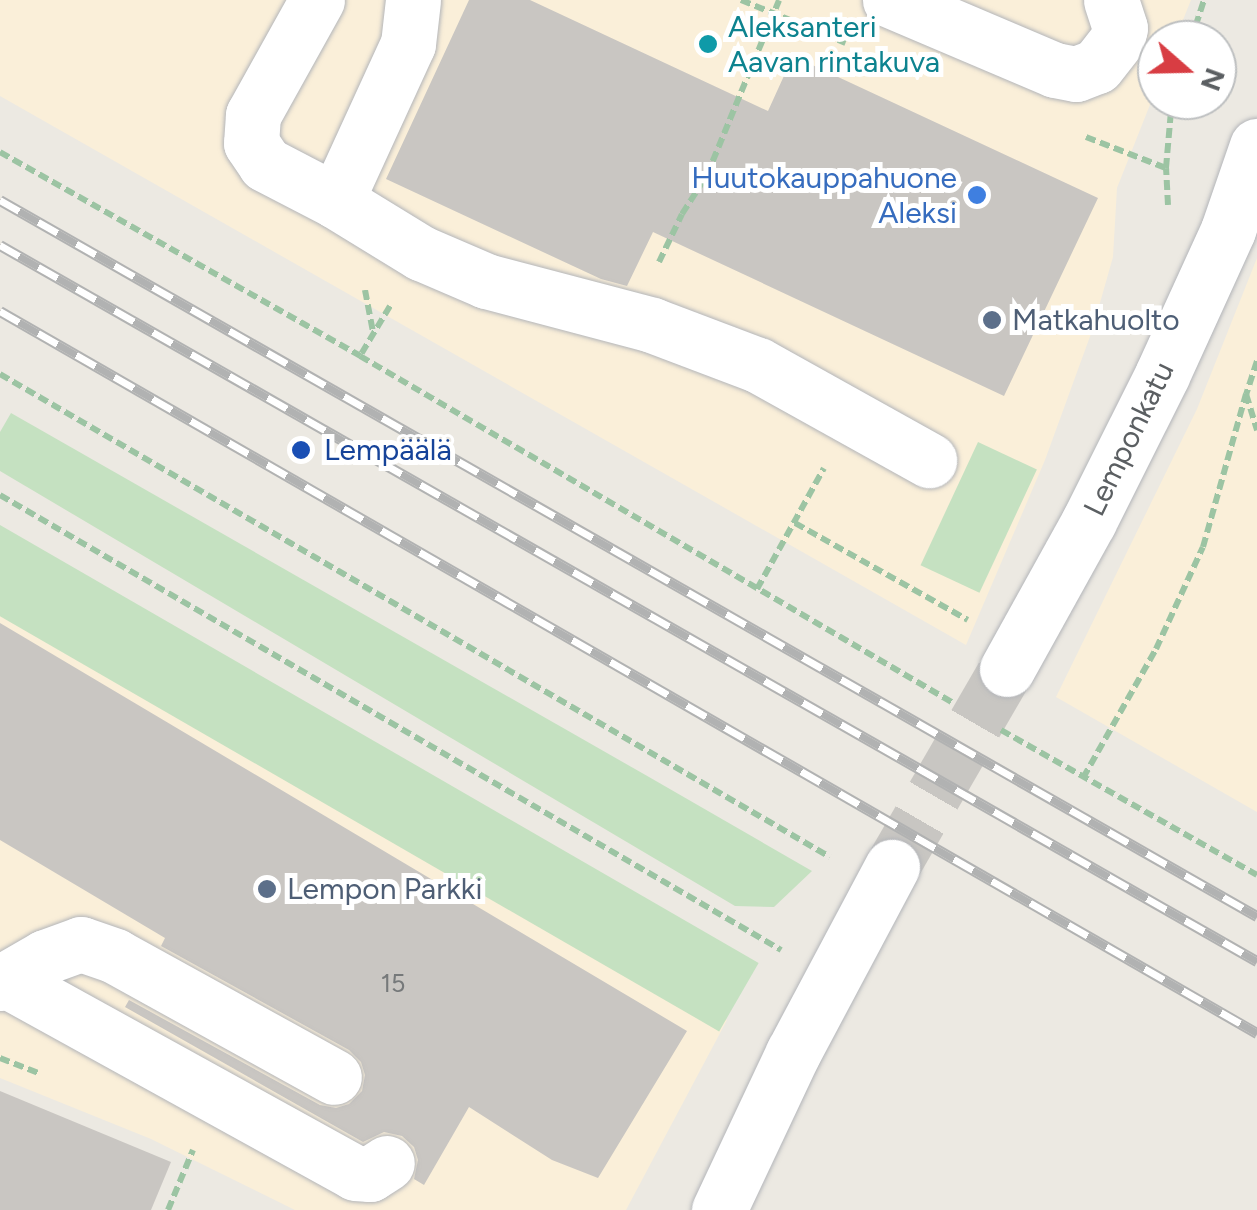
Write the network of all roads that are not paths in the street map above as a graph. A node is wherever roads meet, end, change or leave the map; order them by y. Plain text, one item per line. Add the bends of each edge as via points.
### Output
1 (317, 0) edge
2 (413, 0) edge
3 (890, 0) edge
4 (1111, 0) edge
5 (1257, 146) edge
6 (336, 201) junction
7 (929, 460) dead end
8 (992, 647) tunnel mouth
9 (866, 865) tunnel mouth
10 (2, 981) edge
11 (334, 1077) dead end
12 (387, 1163) dead end
13 (719, 1210) edge

1 - 6 street via 253,114 252,143 264,164
2 - 6 street via 408,44
3 - 4 street via 1076,74 1097,66 1117,40
5 - 8 street, Lemponkatu via 1228,230 1089,521
6 - 7 street via 421,253 486,281 633,320 758,365
9 - 13 street via 793,1052
10 - 11 street via 81,944 146,972
10 - 12 street via 354,1173 370,1174

